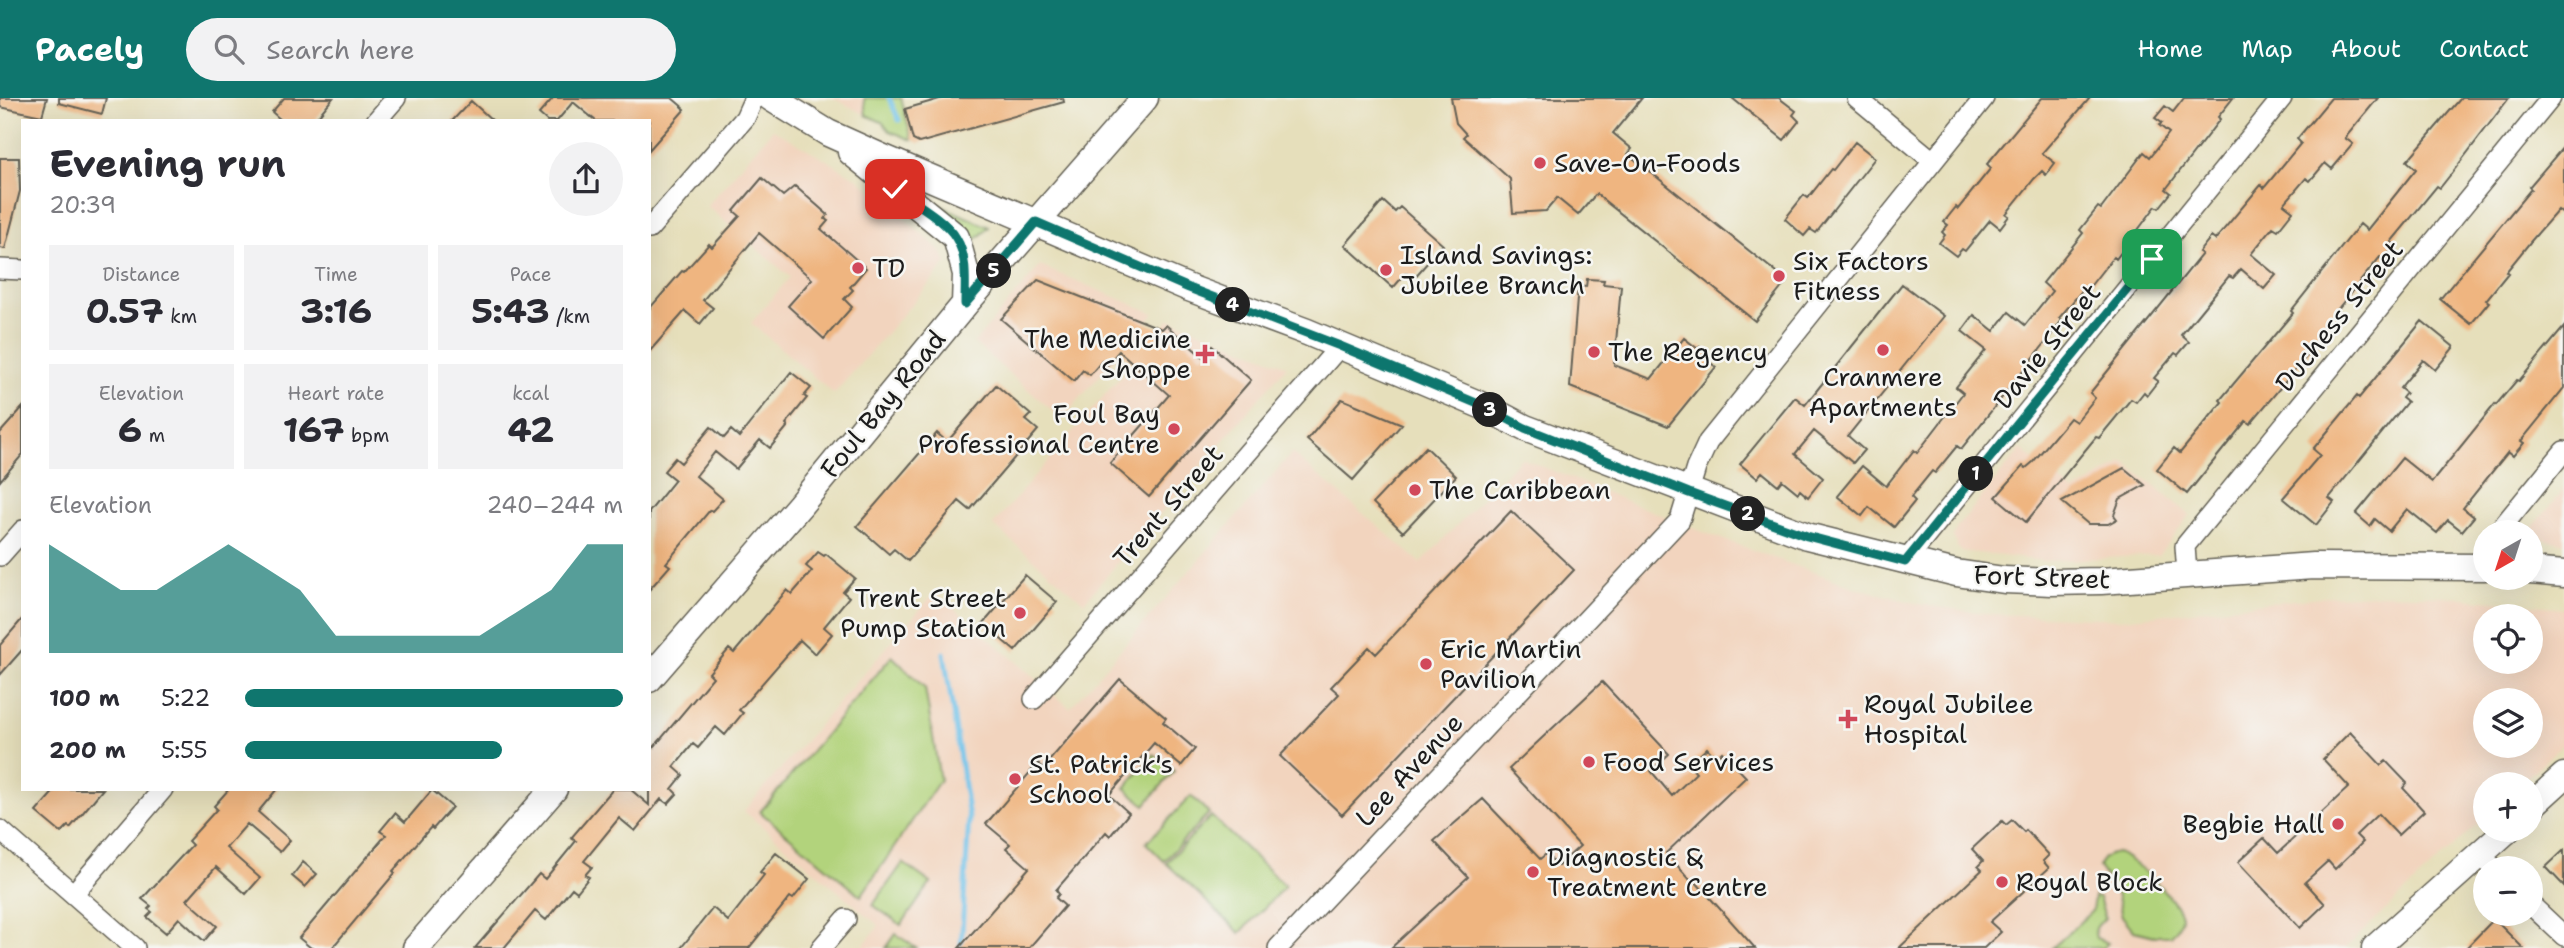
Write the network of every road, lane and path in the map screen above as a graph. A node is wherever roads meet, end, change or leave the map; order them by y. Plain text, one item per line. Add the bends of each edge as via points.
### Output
1 (396, 98) edge
2 (754, 98) edge
3 (771, 98) edge
4 (1145, 98) edge
5 (1857, 98) edge
6 (1984, 98) edge
7 (2282, 98) edge
8 (2551, 98) edge
9 (378, 119) edge
10 (828, 133) junction
11 (1933, 161) junction
12 (1036, 222) junction
13 (651, 227) edge
14 (0, 269) edge
15 (21, 270) edge
16 (965, 304) junction
17 (1340, 346) junction
18 (2564, 451) edge
19 (1689, 493) junction
20 (2508, 520) edge
21 (21, 532) edge
22 (0, 556) edge
23 (2473, 561) edge
24 (1905, 562) junction
25 (2543, 572) edge
26 (2187, 574) junction
27 (2564, 574) edge
28 (651, 678) edge
29 (1034, 699) dead end
30 (2564, 776) edge
31 (161, 791) edge
32 (552, 791) edge
33 (2543, 795) edge
34 (0, 830) edge
35 (2473, 872) edge
36 (74, 893) junction
37 (2543, 916) edge
38 (846, 919) dead end
39 (2564, 936) edge
40 (135, 948) edge
41 (416, 948) edge
42 (821, 948) edge
43 (1278, 948) edge
44 (2375, 948) edge

1 - 9 street
2 - 13 street via 745,118
3 - 10 main road
4 - 12 main road, Foul Bay Road
5 - 11 street
6 - 11 street, Lee Avenue
7 - 24 street, Davie Street
8 - 26 street, Duchess Street via 2185,546
10 - 12 main road, Fort Street
10 - 16 main road via 956,237 965,274
11 - 19 street, Lee Avenue via 1708,442
12 - 16 main road, Foul Bay Road
12 - 17 main road, Fort Street
14 - 15 street
16 - 28 main road, Foul Bay Road
17 - 19 main road, Fort Street via 1525,428
17 - 29 street, Trent Street
18 - 20 street
19 - 24 main road, Fort Street via 1807,536
19 - 43 street, Lee Avenue via 1680,520
21 - 22 street
23 - 26 main road, Fort Street
24 - 26 main road, Fort Street via 2004,580 2101,581
25 - 27 main road
30 - 33 main road
31 - 36 street
32 - 41 main road
34 - 36 street
35 - 44 main road
36 - 40 street
37 - 39 street
38 - 42 street

